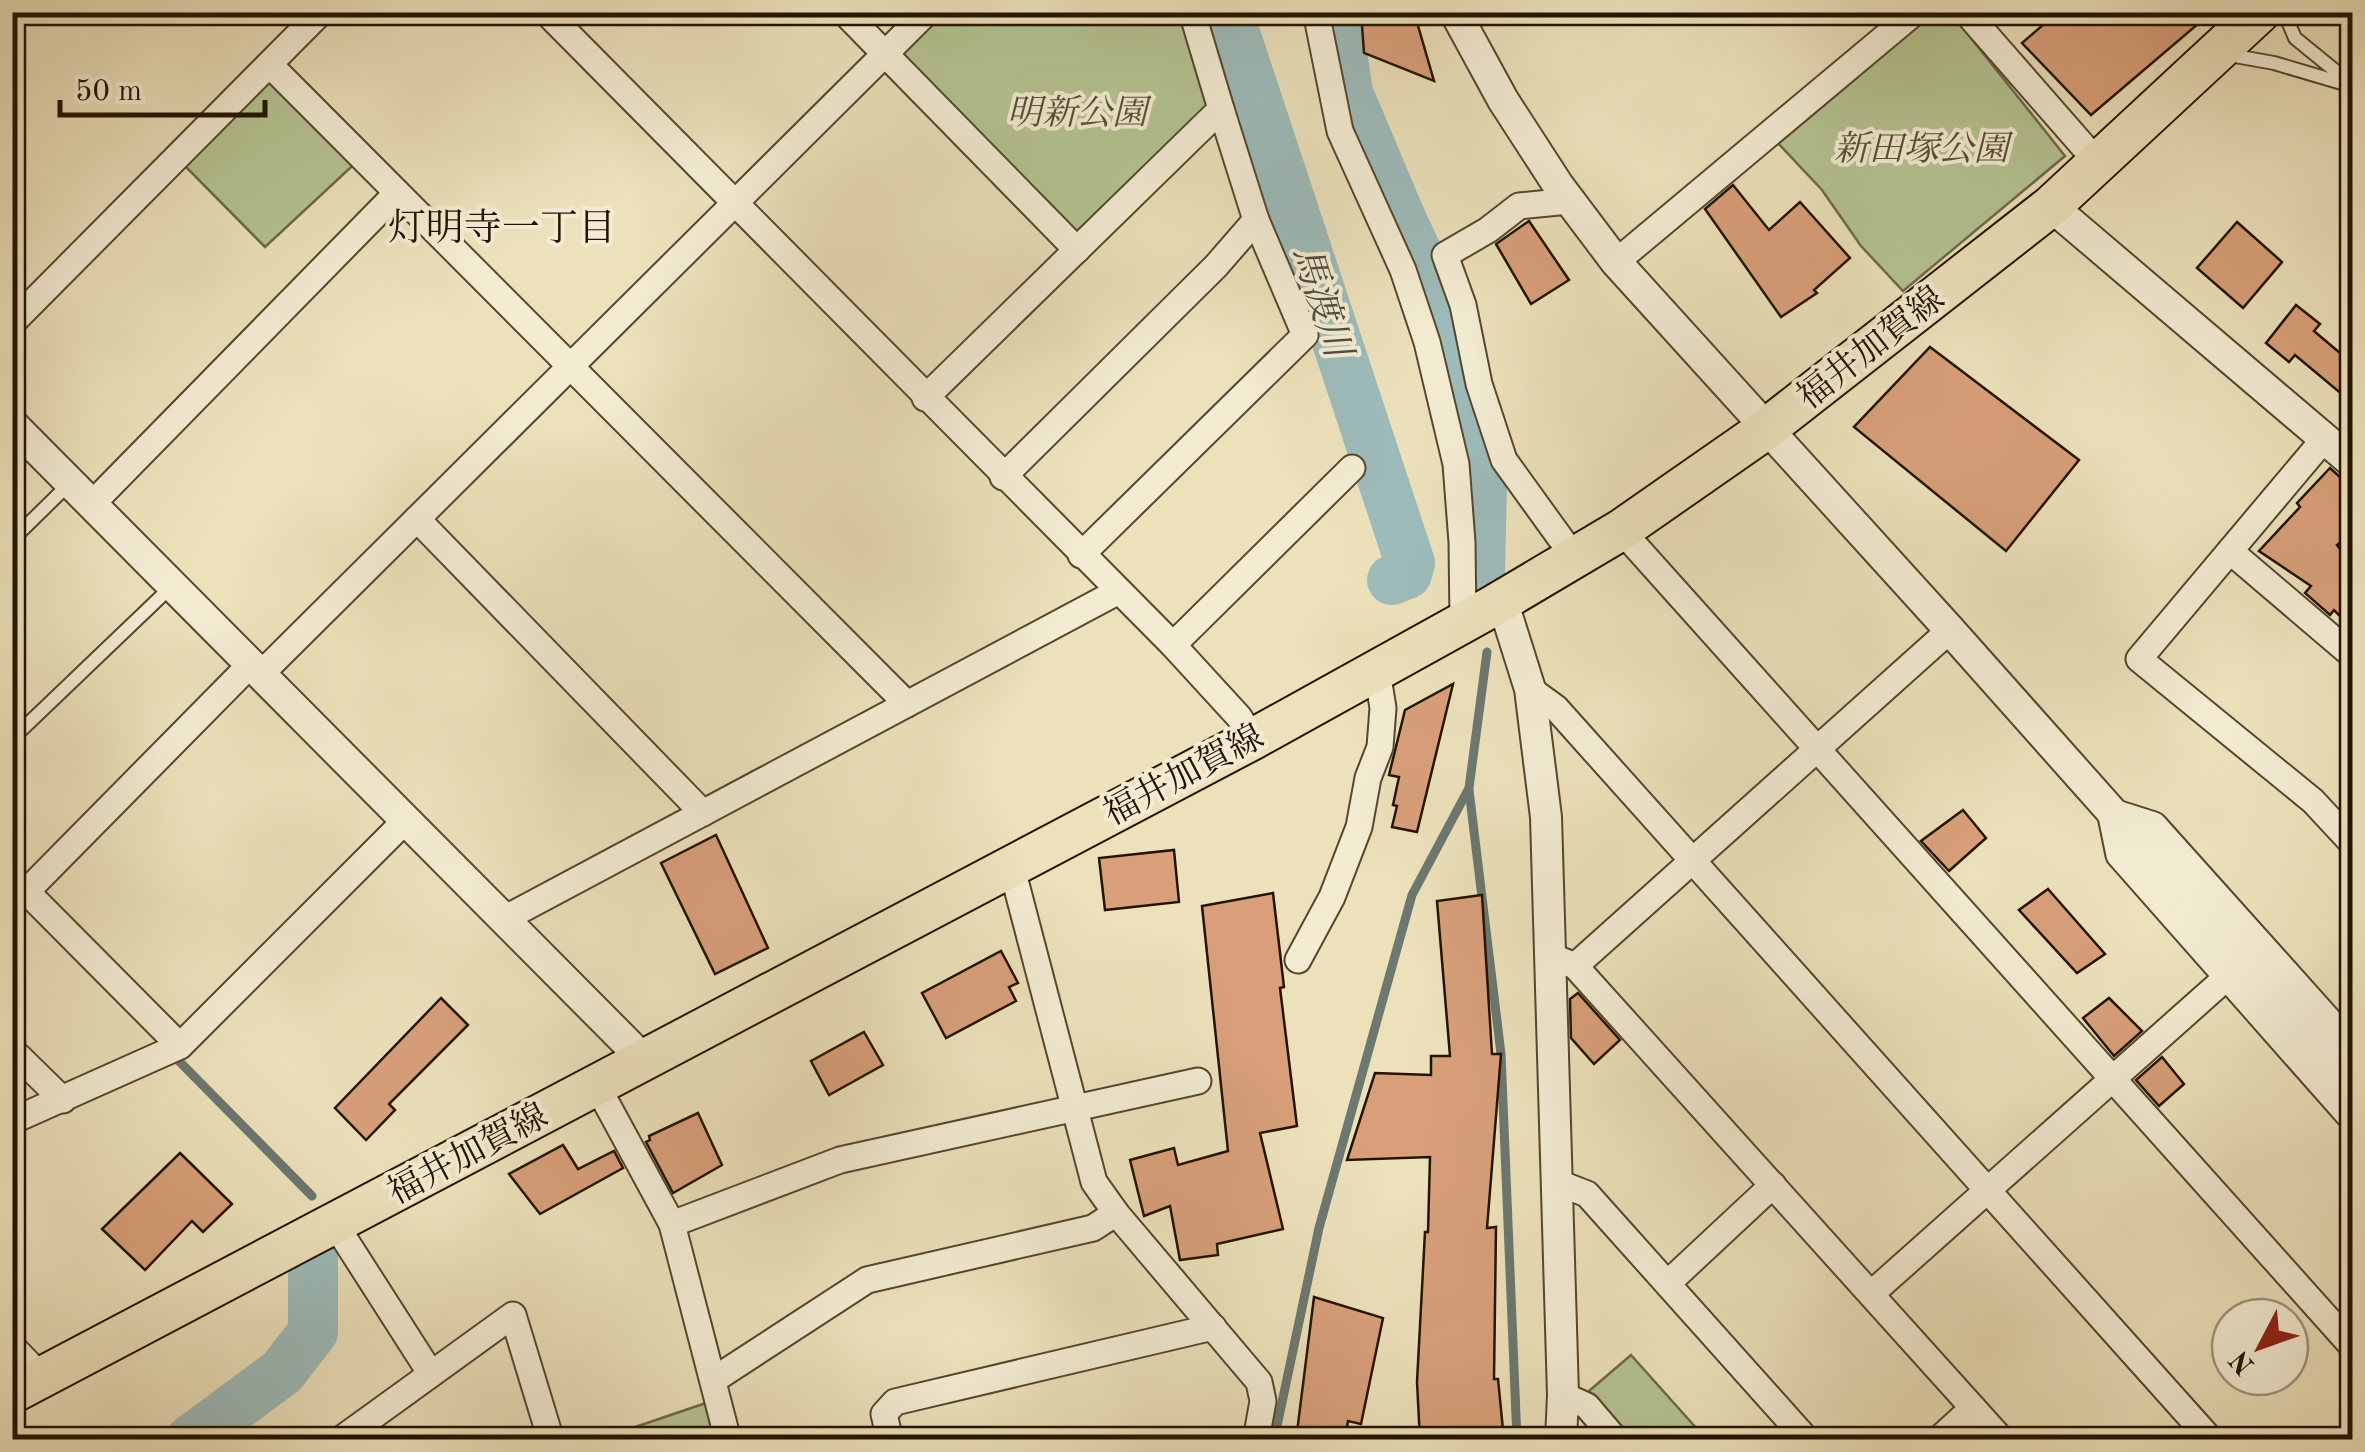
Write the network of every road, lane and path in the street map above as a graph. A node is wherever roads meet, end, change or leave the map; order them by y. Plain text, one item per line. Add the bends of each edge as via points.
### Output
1 (321, 12) edge
2 (546, 12) edge
3 (844, 12) edge
4 (927, 12) edge
5 (1192, 12) edge
6 (1316, 12) edge
7 (1915, 12) edge
8 (1966, 12) edge
9 (2260, 12) edge
10 (2284, 12) edge
11 (1455, 13) edge
12 (2216, 53) junction
13 (884, 55) junction
14 (270, 64) junction
15 (2352, 85) edge
16 (1220, 109) junction
17 (2098, 162) junction
18 (397, 192) junction
19 (1569, 201) junction
20 (734, 205) junction
21 (2051, 206) junction
22 (1256, 220) junction
23 (1077, 250) junction
24 (1616, 262) junction
25 (12, 323) edge
26 (570, 367) junction
27 (925, 398) junction
28 (12, 424) edge
29 (1766, 429) junction
30 (2325, 438) junction
31 (2352, 462) edge
32 (1352, 468) dead end
33 (1004, 477) junction
34 (71, 482) junction
35 (92, 504) junction
36 (417, 519) junction
37 (1621, 530) junction
38 (12, 540) edge
39 (2230, 552) junction
40 (1081, 555) junction
41 (1574, 557) junction
42 (173, 586) junction
43 (1116, 592) junction
44 (1483, 611) junction
45 (1950, 630) junction
46 (1173, 645) junction
47 (2352, 655) edge
48 (256, 669) junction
49 (1377, 671) junction
50 (1530, 689) junction
51 (907, 704) junction
52 (12, 739) edge
53 (1243, 744) junction
54 (1818, 748) junction
55 (2110, 812) junction
56 (703, 813) junction
57 (406, 820) junction
58 (2352, 843) edge
59 (1693, 861) junction
60 (1011, 864) junction
61 (20, 884) edge
62 (504, 919) junction
63 (1298, 960) dead end
64 (1563, 961) junction
65 (2227, 977) junction
66 (180, 1046) junction
67 (2352, 1046) edge
68 (12, 1050) edge
69 (644, 1060) junction
70 (2114, 1078) junction
71 (1198, 1082) dead end
72 (2352, 1082) edge
73 (596, 1084) junction
74 (62, 1100) junction
75 (1076, 1109) junction
76 (2352, 1119) edge
77 (12, 1121) edge
78 (1556, 1182) junction
79 (1773, 1185) junction
80 (1988, 1189) junction
81 (1116, 1214) junction
82 (335, 1224) junction
83 (672, 1224) junction
84 (1669, 1282) junction
85 (1871, 1294) junction
86 (1213, 1327) junction
87 (2352, 1346) edge
88 (12, 1350) edge
89 (431, 1374) junction
90 (715, 1379) junction
91 (26, 1386) edge
92 (1562, 1395) junction
93 (1973, 1408) junction
94 (340, 1440) edge
95 (551, 1440) edge
96 (728, 1440) edge
97 (890, 1440) edge
98 (1256, 1440) edge
99 (1560, 1440) edge
100 (1616, 1440) edge
101 (1806, 1440) edge
102 (1938, 1440) edge
103 (2002, 1440) edge
104 (2211, 1440) edge

1 - 14 street
2 - 20 street
3 - 13 street
4 - 13 street
5 - 16 street
6 - 44 street via 1340,130 1427,342 1456,464 1462,542
7 - 24 street
8 - 17 street
9 - 12 main road, 福井加賀線
10 - 15 lane via 2294,38
11 - 19 street
12 - 15 lane
12 - 17 main road, 福井加賀線
13 - 20 street
13 - 23 street
14 - 18 street
14 - 25 street
16 - 22 street
16 - 23 street
17 - 21 main road, 福井加賀線
18 - 26 street
18 - 35 street
19 - 24 street
19 - 41 street via 1519,206 1445,255 1504,460
20 - 26 street
20 - 27 street
21 - 29 main road, 福井加賀線
21 - 30 street
22 - 33 street
22 - 40 street via 1305,335
23 - 27 street
24 - 29 street
26 - 36 street
26 - 51 street
27 - 33 street
28 - 34 street
29 - 37 main road, 福井加賀線
29 - 45 street
30 - 31 street
30 - 39 street
32 - 46 street
33 - 40 street
34 - 35 street
34 - 38 lane
35 - 42 street
36 - 48 street
36 - 56 street
37 - 41 main road, 福井加賀線
37 - 54 street
39 - 47 street
39 - 58 street via 2140,659 2313,802
40 - 43 street
41 - 44 main road, 福井加賀線
42 - 48 street
42 - 52 lane
43 - 46 street
43 - 51 street
44 - 49 main road, 福井加賀線
44 - 50 street
45 - 54 street
45 - 55 street
46 - 53 street via 1238,717
48 - 57 street
48 - 61 street
49 - 53 main road, 福井加賀線
49 - 63 street via 1380,747 1359,827
50 - 59 street via 1556,708
50 - 64 street
51 - 56 street
53 - 60 main road, 福井加賀線
54 - 59 street
54 - 70 street
55 - 65 street via 2119,855
55 - 67 street via 2154,825
55 - 72 street
56 - 62 street
57 - 62 street
57 - 66 street
59 - 64 street
59 - 80 street
60 - 69 main road, 福井加賀線
60 - 75 street
61 - 66 street
62 - 69 street
64 - 78 street
64 - 79 street
65 - 70 street
65 - 76 street
66 - 74 street
68 - 74 street
69 - 73 main road, 福井加賀線
70 - 80 street
70 - 87 street
71 - 75 street
73 - 82 main road, 福井加賀線
73 - 83 street
74 - 77 street
75 - 81 street via 1094,1182
75 - 83 street via 840,1160
78 - 84 street via 1587,1194
78 - 92 street
79 - 84 street
79 - 85 street
80 - 85 street
80 - 104 street
81 - 86 street
81 - 90 street via 1092,1228 868,1280
82 - 89 street
82 - 91 main road, 福井加賀線
83 - 90 street
84 - 101 street
85 - 93 street
86 - 97 street via 896,1402 884,1414
86 - 98 street via 1259,1382 1263,1402
88 - 91 street
89 - 94 street
89 - 95 street via 514,1316
90 - 96 street
92 - 99 street
92 - 100 street via 1587,1406
93 - 102 street
93 - 103 street

